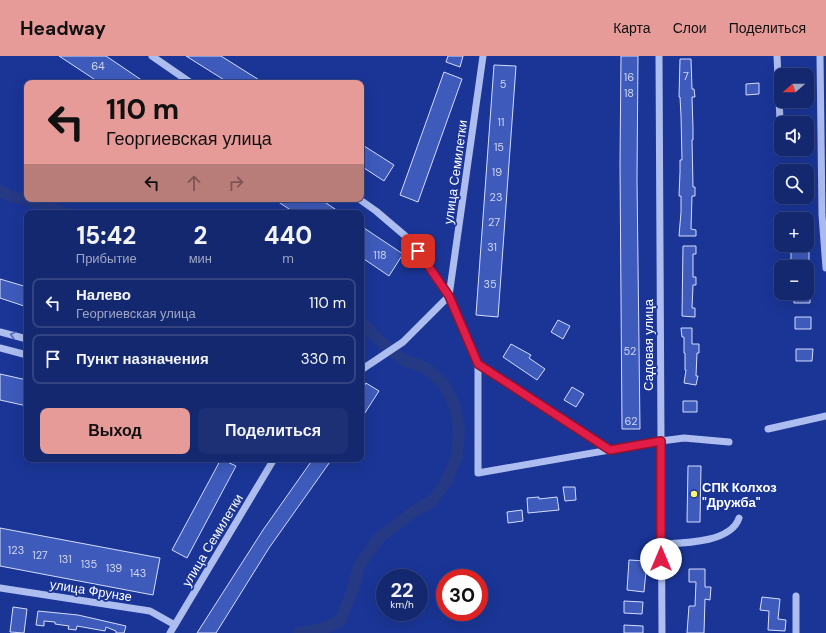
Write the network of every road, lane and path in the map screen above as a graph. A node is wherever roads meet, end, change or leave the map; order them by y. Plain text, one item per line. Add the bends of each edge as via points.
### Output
1 (152, 56) edge
2 (483, 56) edge
3 (659, 56) edge
4 (776, 56) edge
5 (820, 56) edge
6 (187, 80) edge
7 (779, 116) edge
8 (363, 202) edge
9 (826, 268) edge
10 (449, 296) junction
11 (0, 332) edge
12 (24, 338) edge
13 (0, 348) edge
14 (24, 355) edge
15 (478, 364) junction
16 (364, 368) edge
17 (826, 416) edge
18 (768, 429) dead end
19 (661, 441) junction
20 (729, 442) dead end
21 (610, 450) junction
22 (272, 462) edge
23 (739, 518) dead end
24 (661, 544) junction
25 (0, 588) edge
26 (796, 596) dead end
27 (175, 626) junction
28 (170, 633) edge
29 (662, 633) edge
30 (796, 633) edge

1 - 6 street
2 - 10 street, улица Семилетки
3 - 19 street, Садовая улица
4 - 7 street
5 - 9 street via 822,215
8 - 10 street via 410,240
10 - 15 street
10 - 16 street via 403,342
12 -> 11 street
13 - 14 street
15 - 21 street
15 - 21 street via 478,473
17 - 18 street
19 - 20 street via 684,438
19 - 21 street
19 - 24 street, Садовая улица
22 - 27 street, улица Семилетки
23 - 24 street via 727,533 701,542
24 - 29 street, Садовая улица
25 - 27 street, улица Фрунзе via 150,611
26 - 30 street
27 - 28 street, улица Семилетки

